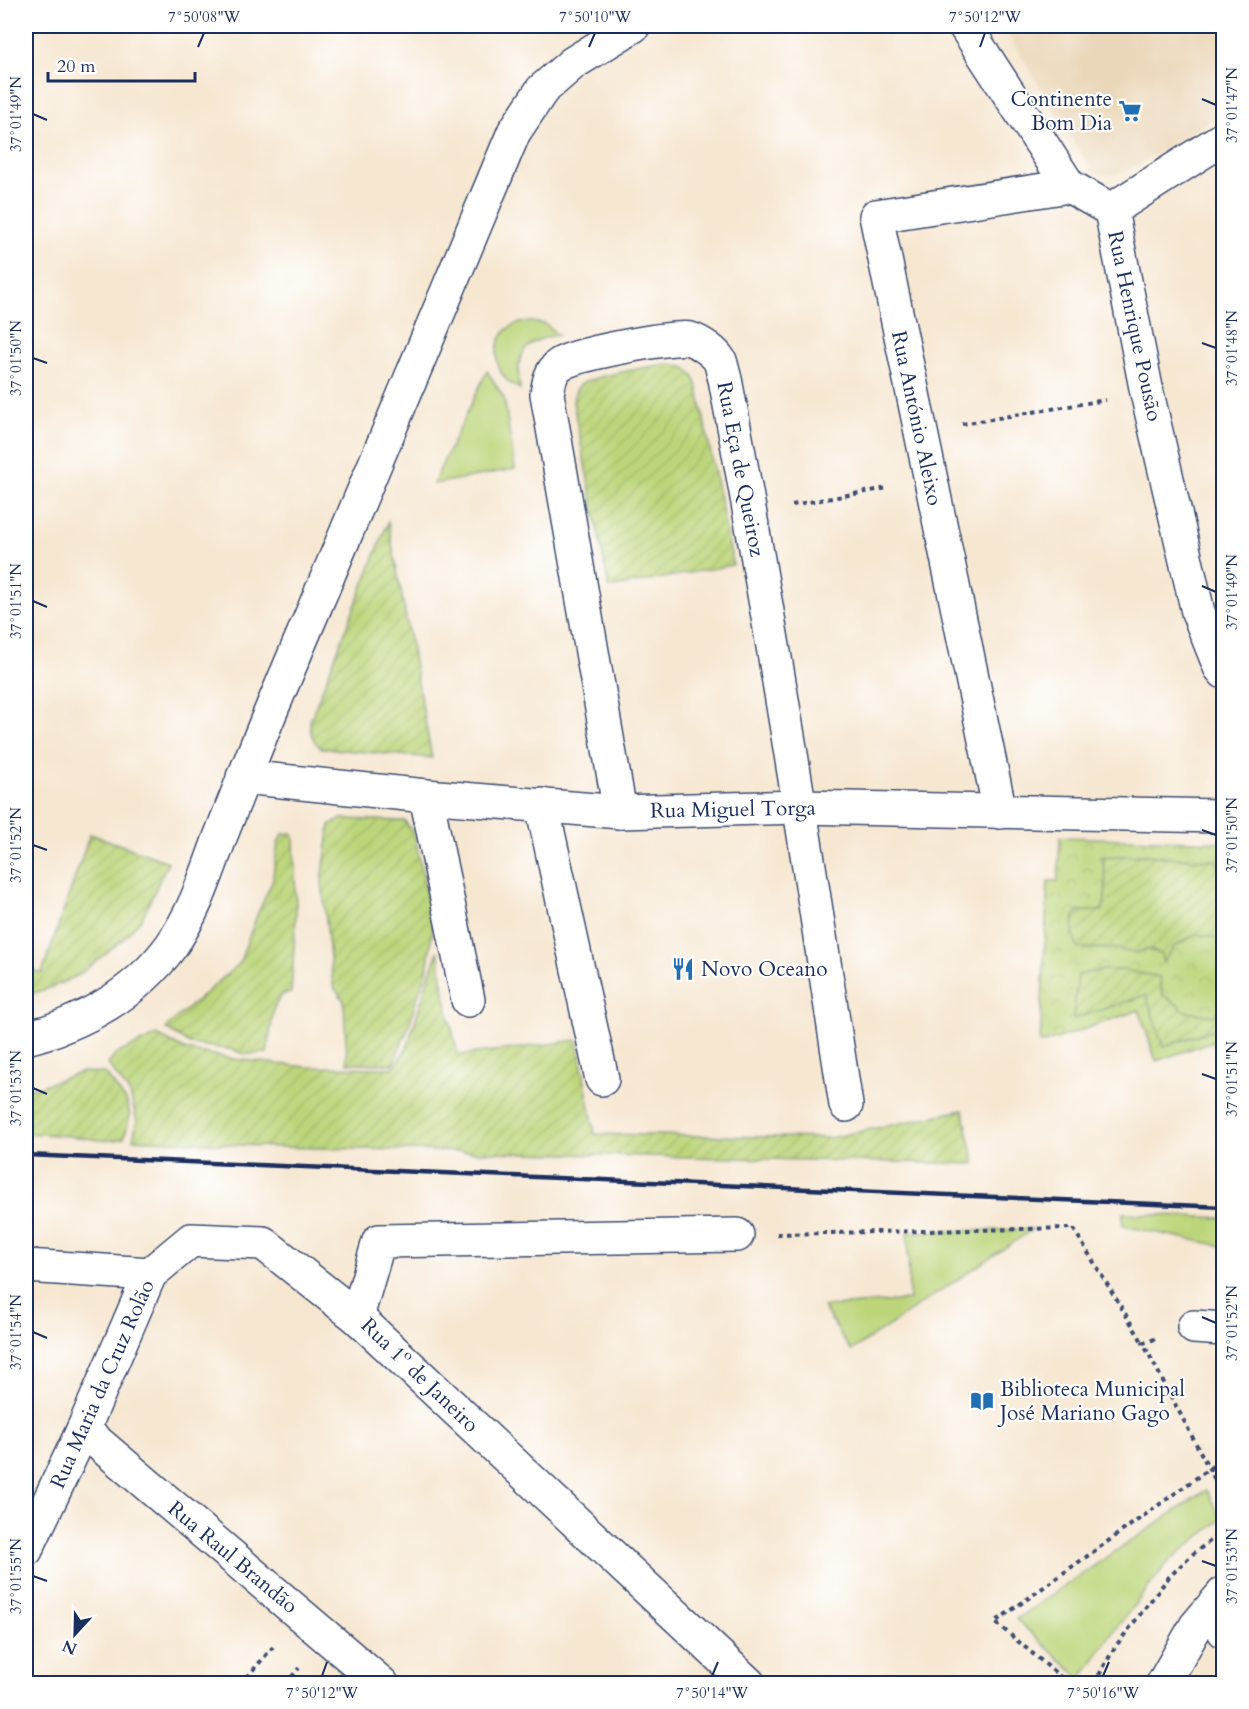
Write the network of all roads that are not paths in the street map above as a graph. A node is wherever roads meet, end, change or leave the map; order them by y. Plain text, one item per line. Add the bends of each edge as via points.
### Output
1 (633, 26) edge
2 (965, 26) edge
3 (1224, 138) edge
4 (1069, 186) junction
5 (1111, 210) junction
6 (1224, 672) edge
7 (243, 777) junction
8 (426, 796) junction
9 (542, 805) junction
10 (800, 807) junction
11 (620, 812) junction
12 (1000, 812) junction
13 (1224, 813) edge
14 (468, 1000) dead end
15 (26, 1038) edge
16 (602, 1079) dead end
17 (846, 1105) dead end
18 (737, 1235) road end
19 (26, 1266) edge
20 (150, 1274) junction
21 (357, 1317) junction
22 (83, 1430) junction
23 (26, 1550) edge
24 (1224, 1593) edge
25 (1224, 1623) edge
26 (1224, 1631) edge
27 (382, 1683) edge
28 (749, 1683) edge
29 (1163, 1683) edge

1 - 7 street via 573,63 542,90 514,132
2 - 4 street, Rua Henrique Pousão
3 - 5 street
4 - 5 street, Rua Henrique Pousão
4 - 12 street, Rua António Aleixo via 876,216
5 - 6 street, Rua Henrique Pousão via 1147,393 1198,612
7 - 8 street, Rua Miguel Torga
7 - 15 street via 192,910 170,946 148,972 118,997 85,1017
8 - 9 street, Rua Miguel Torga
8 - 14 street
9 - 11 street, Rua Miguel Torga
9 - 16 street
10 - 11 street, Rua Miguel Torga
10 - 11 street, Rua Eça de Queiroz via 725,379 719,360 704,346 688,339 670,339 560,363 550,376 547,394
10 - 12 street, Rua Miguel Torga
10 - 17 street, Rua Eça de Queiroz
12 - 13 street, Rua Miguel Torga via 1219,816
18 - 21 street, Rua 1º de Janeiro via 379,1241
19 - 20 street
20 - 21 street, Rua Maria da Cruz Rolão via 191,1240 263,1243
20 - 22 street, Rua Maria da Cruz Rolão
21 - 28 street, Rua 1º de Janeiro
22 - 23 street, Rua Maria da Cruz Rolão
22 - 27 street, Rua Raul Brandão
24 - 29 street via 1196,1626
25 - 26 street

